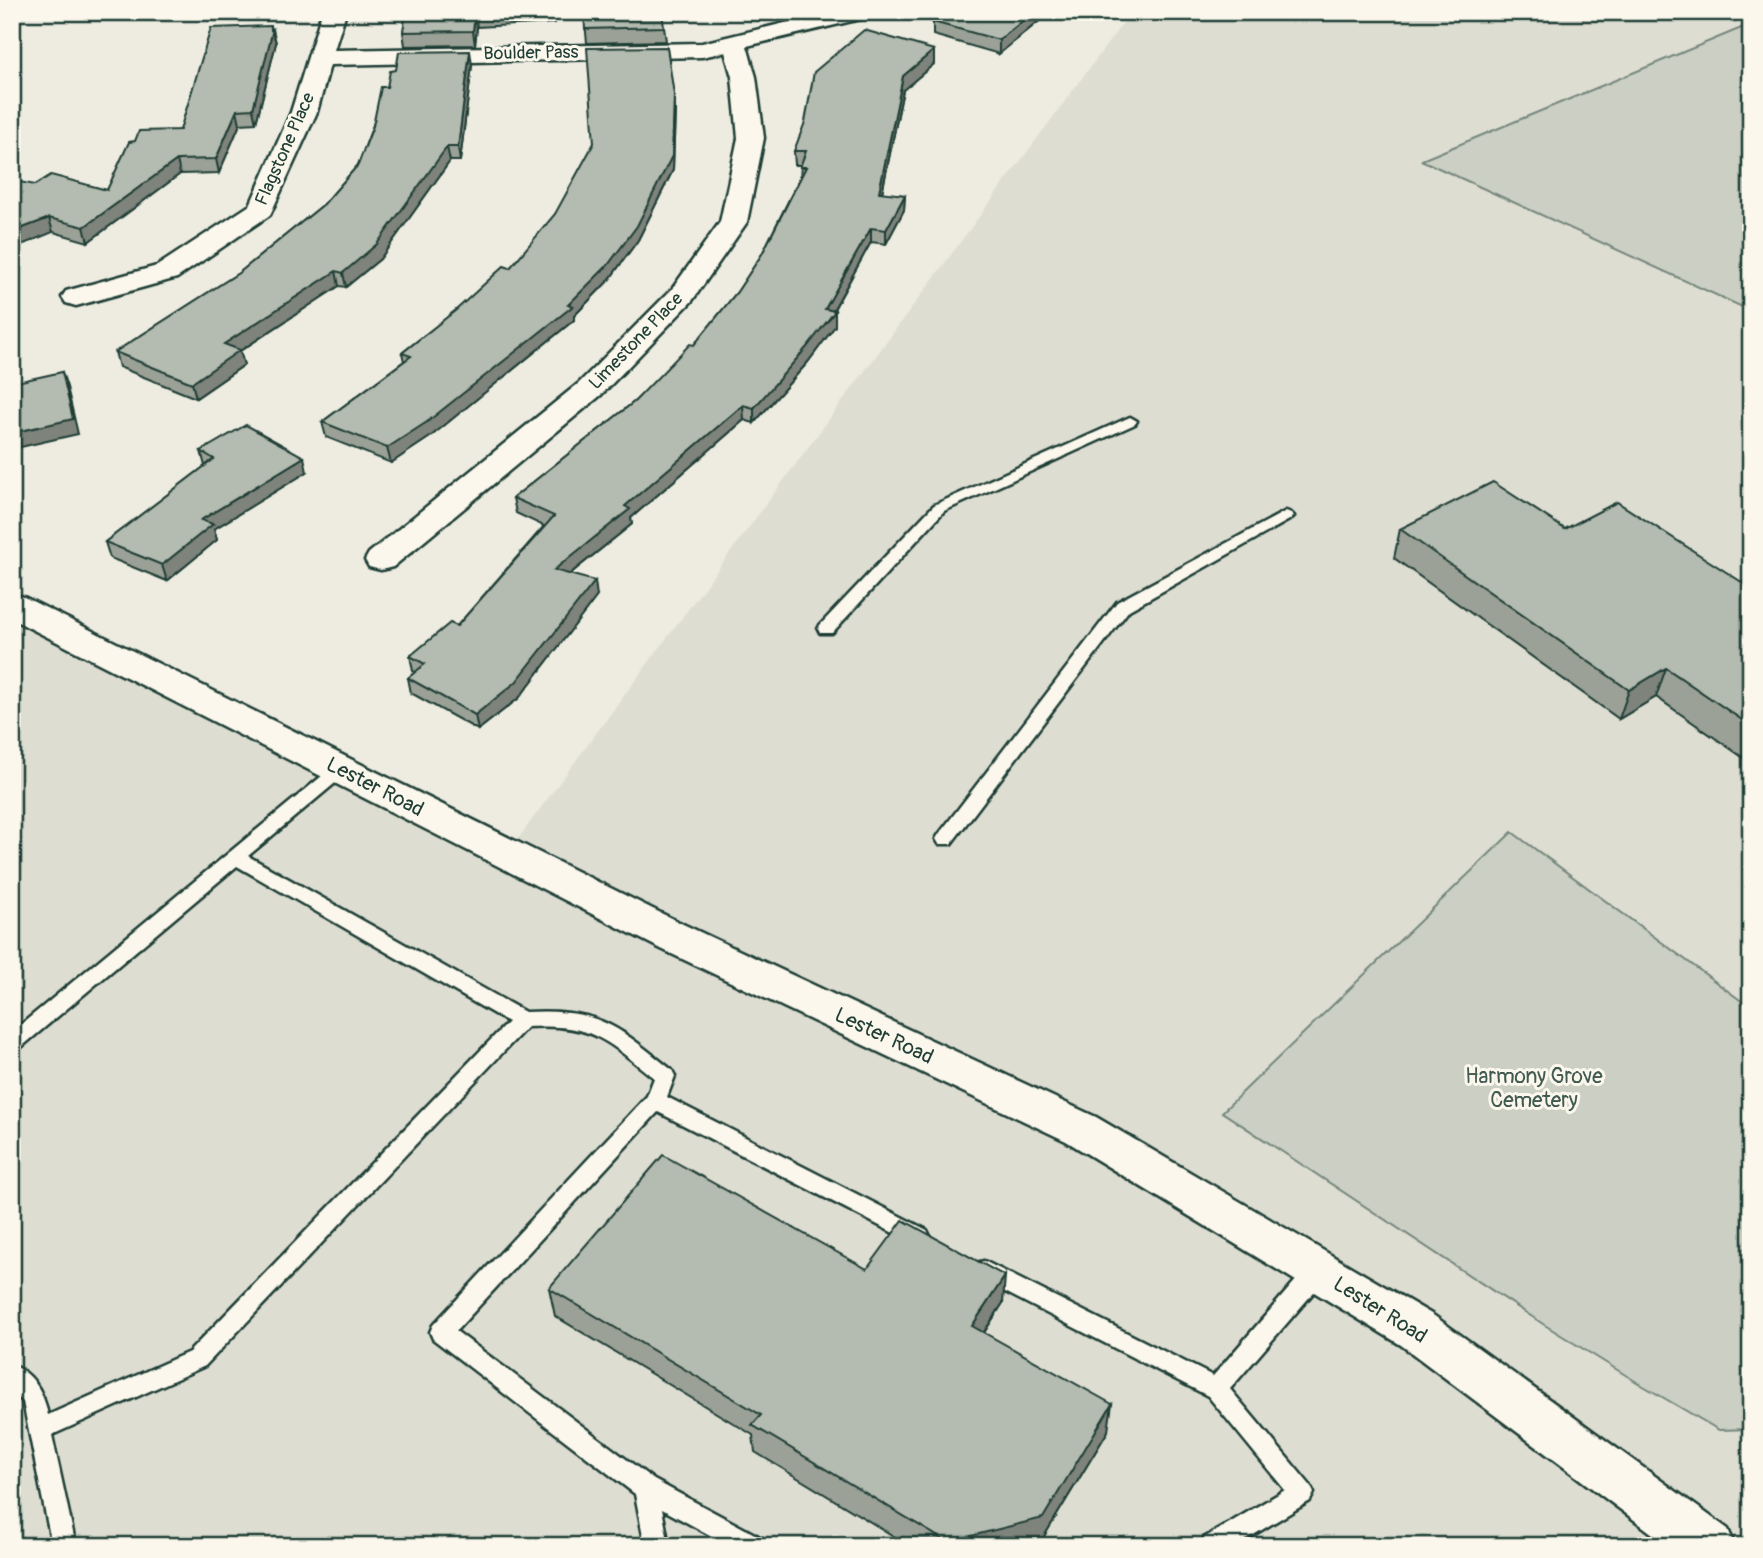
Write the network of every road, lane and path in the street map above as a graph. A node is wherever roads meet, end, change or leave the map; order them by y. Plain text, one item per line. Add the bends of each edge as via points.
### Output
1 (334, 12) edge
2 (861, 12) edge
3 (734, 43) junction
4 (322, 58) junction
5 (76, 297) dead end
6 (1130, 421) dead end
7 (1286, 516) dead end
8 (381, 560) dead end
9 (12, 605) edge
10 (826, 629) dead end
11 (340, 770) junction
12 (945, 839) dead end
13 (235, 857) junction
14 (522, 1020) junction
15 (12, 1043) edge
16 (655, 1101) junction
17 (936, 1245) edge
18 (960, 1257) edge
19 (1318, 1271) junction
20 (12, 1375) edge
21 (1216, 1389) junction
22 (40, 1430) junction
23 (646, 1488) junction
24 (64, 1546) edge
25 (657, 1546) edge
26 (754, 1546) edge
27 (1212, 1546) edge
28 (1710, 1546) edge

1 - 4 street, Flagstone Place
2 - 3 street, Boulder Pass
3 - 4 street, Boulder Pass via 702,50
3 - 8 street, Limestone Place via 744,77 751,138 733,222 682,295 590,389
4 - 5 street, Flagstone Place via 304,112 261,209 167,272
6 - 10 lane via 939,508
7 - 12 lane via 1123,606
9 - 11 street, Lester Road
11 - 13 lane
11 - 19 street, Lester Road via 671,936 1081,1129
13 - 14 lane
13 - 15 lane
14 - 16 lane via 557,1017 588,1023 639,1054 666,1076
14 - 22 lane via 197,1359
16 - 17 lane
16 - 23 lane via 441,1332
18 - 21 lane
19 - 21 lane
19 - 28 street, Lester Road via 1417,1330
20 - 22 lane via 33,1397
21 - 27 lane via 1302,1493
22 - 24 lane
23 - 25 lane
23 - 26 lane

